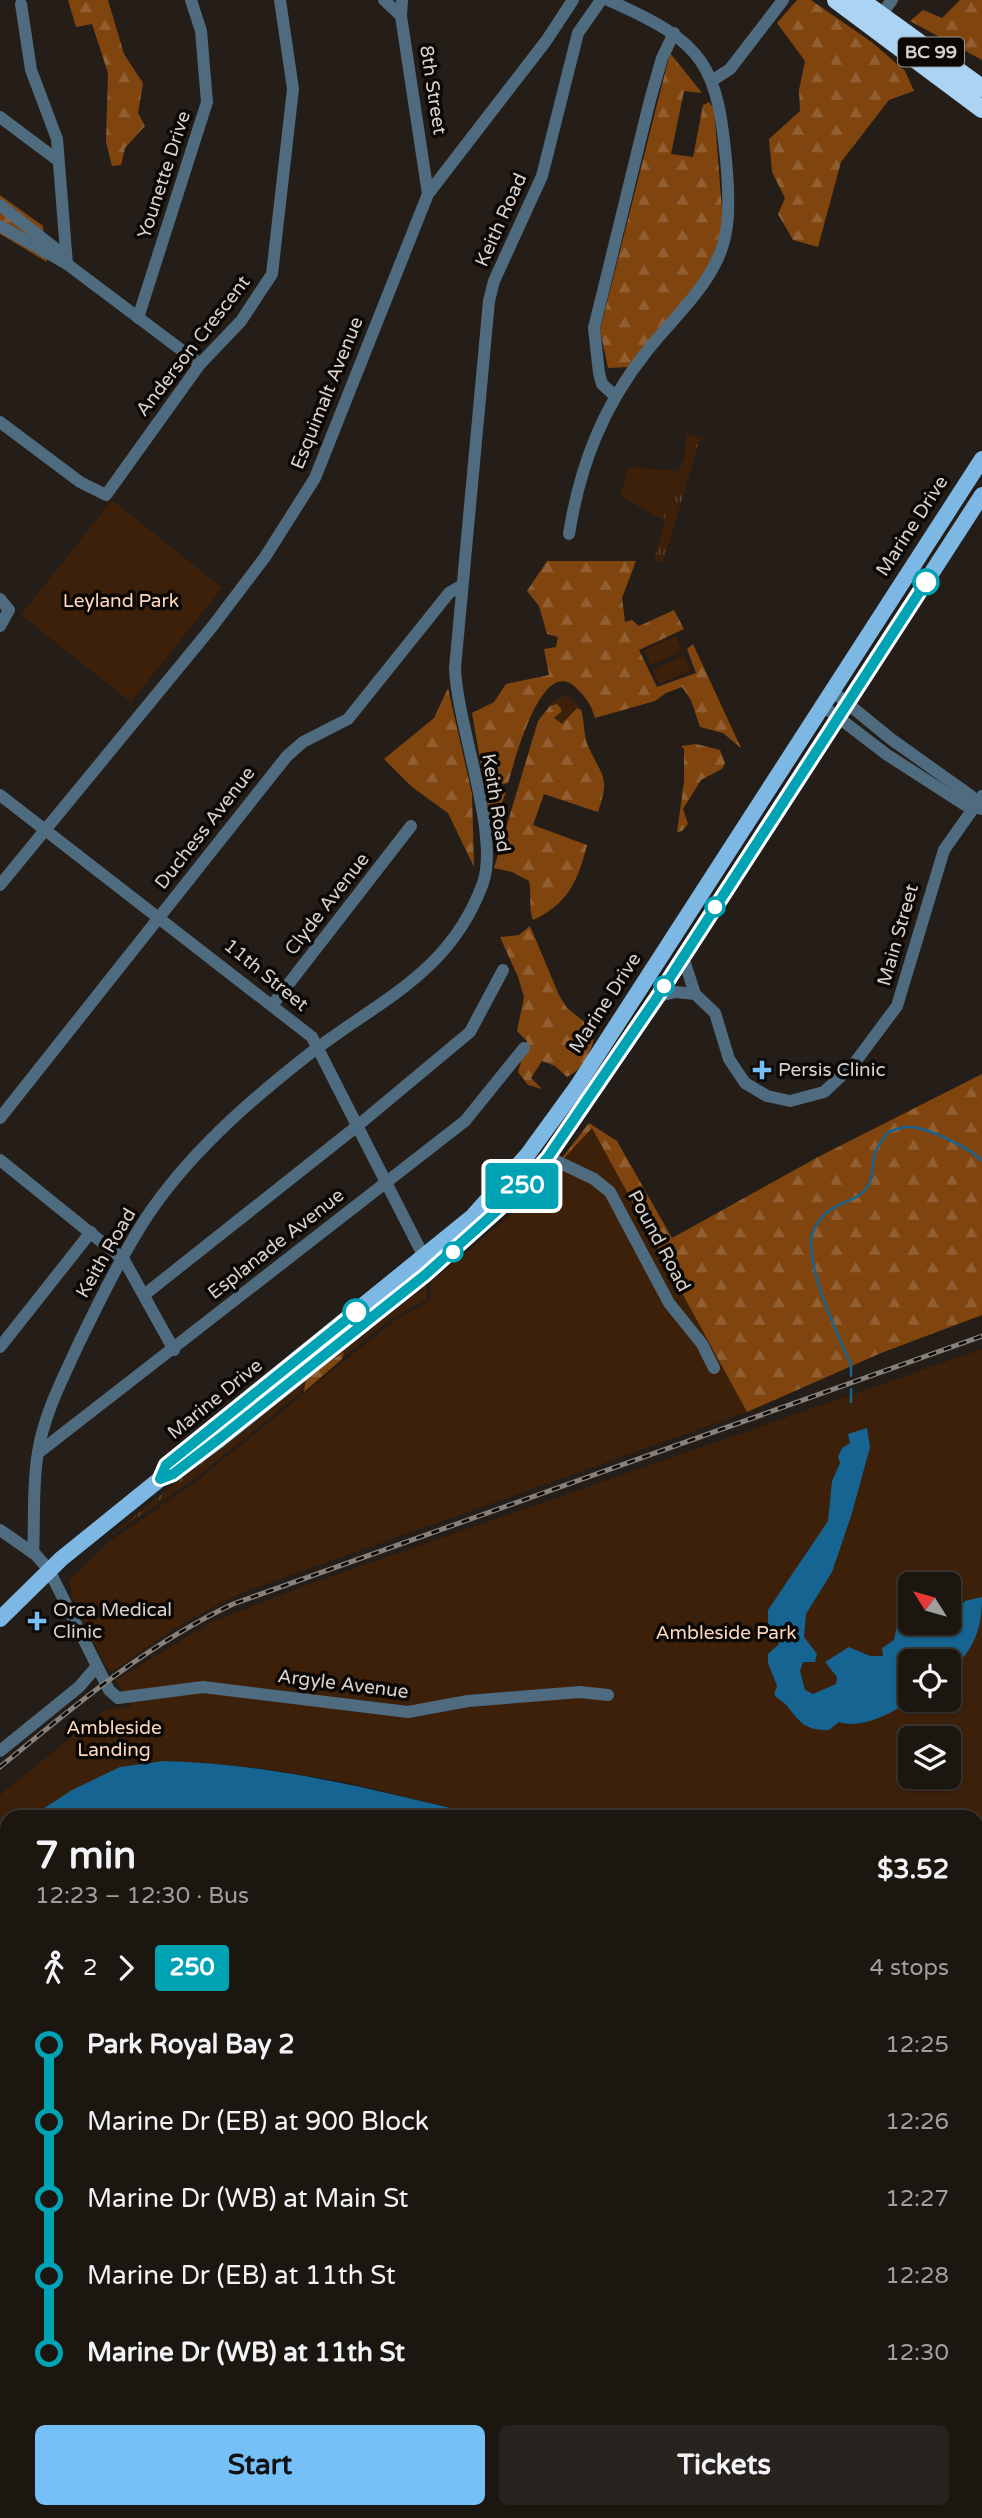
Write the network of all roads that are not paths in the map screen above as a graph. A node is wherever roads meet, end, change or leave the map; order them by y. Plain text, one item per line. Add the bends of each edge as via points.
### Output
1 (191, 0) edge
2 (279, 0) edge
3 (384, 0) edge
4 (402, 0) edge
5 (608, 0) edge
6 (783, 0) edge
7 (836, 0) edge
8 (860, 0) edge
9 (892, 0) edge
10 (22, 4) dead end
11 (575, 5) edge
12 (597, 7) edge
13 (401, 16) junction
14 (647, 17) junction
15 (876, 21) junction
16 (579, 33) junction
17 (674, 33) junction
18 (713, 80) junction
19 (982, 88) edge
20 (982, 108) edge
21 (0, 117) edge
22 (57, 159) junction
23 (428, 194) junction
24 (0, 205) edge
25 (0, 226) edge
26 (66, 260) junction
27 (138, 318) junction
28 (201, 363) junction
29 (614, 395) junction
30 (0, 422) edge
31 (982, 459) edge
32 (982, 495) edge
33 (569, 534) dead end
34 (461, 586) junction
35 (0, 599) edge
36 (0, 626) edge
37 (831, 690) junction
38 (847, 703) junction
39 (822, 705) junction
40 (838, 717) junction
41 (0, 794) edge
42 (980, 803) edge
43 (411, 826) dead end
44 (44, 830) junction
45 (0, 885) edge
46 (160, 916) junction
47 (683, 957) junction
48 (503, 970) dead end
49 (695, 994) junction
50 (658, 996) junction
51 (273, 1004) junction
52 (318, 1048) junction
53 (524, 1048) dead end
54 (0, 1118) edge
55 (356, 1127) junction
56 (542, 1136) junction
57 (548, 1157) junction
58 (0, 1160) edge
59 (384, 1182) junction
60 (91, 1232) junction
61 (424, 1257) junction
62 (124, 1260) junction
63 (144, 1295) junction
64 (0, 1347) edge
65 (174, 1350) junction
66 (714, 1368) dead end
67 (38, 1453) junction
68 (160, 1479) junction
69 (0, 1530) edge
70 (33, 1553) junction
71 (49, 1570) junction
72 (0, 1619) edge
73 (97, 1666) junction
74 (608, 1695) dead end
75 (0, 1751) edge

1 - 27 street, Younette Drive via 201,31 207,102
2 - 28 street, Anderson Crescent via 293,89 272,274 241,321
3 - 13 street
4 - 13 street, 8th Street
5 - 14 street
6 - 18 street via 730,69
7 - 15 highway, BC 99
8 - 15 highway, BC 99
9 - 15 street
10 - 22 street via 31,70 57,139
11 - 12 street
11 - 16 street, Keith Road
11 - 23 street, Esquimalt Avenue
12 - 14 street
12 - 16 street, Keith Road
13 - 23 street, 8th Street
14 - 17 street
15 - 19 highway, BC 99
15 - 20 highway, BC 99
16 - 34 street, Keith Road via 542,176 489,300
17 - 18 street
17 - 29 street via 650,100 594,328 598,373
18 - 29 street via 723,122 729,194 722,248 710,274
21 - 22 street
22 - 26 street
23 - 44 street, Esquimalt Avenue via 315,478 265,557 212,627
24 - 26 street
25 - 26 street
26 - 27 street
27 - 28 street
28 - 30 street, Anderson Crescent via 106,495 80,482
29 - 33 street via 581,471
31 - 37 main road, Marine Drive
32 - 38 main road, Marine Drive
34 - 46 street, Duchess Avenue via 449,593 348,719 303,742 287,756
34 - 52 street, Keith Road via 455,685 482,821 483,881 461,927 432,965
35 - 36 street via 9,610
37 - 38 street
37 - 39 main road, Marine Drive
38 - 40 main road, Marine Drive
38 - 42 street
39 - 40 street
39 - 56 main road, Marine Drive
40 - 42 street via 965,805
40 - 47 main road, Marine Drive
41 - 44 street, 11th Street
42 - 49 street, Main Street via 944,850 897,1006 832,1088 790,1101 767,1096 746,1083 729,1059 715,1013
43 - 51 street, Clyde Avenue
44 - 45 street, Esquimalt Avenue
44 - 46 street, 11th Street
46 - 51 street, 11th Street
46 - 54 street, Duchess Avenue
47 - 49 street, Main Street
47 - 50 main road, Marine Drive
48 - 55 street via 470,1031
49 - 50 street
50 - 57 main road, Marine Drive
51 - 52 street, 11th Street via 312,1037
52 - 55 street, 11th Street
52 - 62 street, Keith Road via 257,1095 223,1129 144,1222
53 - 59 street, Esplanade Avenue via 465,1121
55 - 59 street, 11th Street
55 - 63 street
56 - 57 main road
56 - 61 main road, Marine Drive via 488,1201
57 - 66 street, Pound Road via 611,1192 669,1303 702,1344
57 - 68 main road, Marine Drive via 509,1200 425,1275 220,1438
58 - 60 street
59 - 61 street, 11th Street
59 - 65 street, Esplanade Avenue
60 - 62 street
60 - 64 street
61 - 68 main road, Marine Drive via 166,1465
62 - 63 street
62 - 67 street, Keith Road via 64,1376
63 - 65 street
65 - 67 street, Esplanade Avenue
67 - 70 street, Keith Road
68 - 71 main road, Marine Drive
69 - 70 street
70 - 71 street
71 - 72 main road, Marine Drive
71 - 73 street
73 - 74 street, Argyle Avenue via 115,1696 123,1698 203,1687 408,1712 468,1701 580,1692
73 - 75 street via 79,1687

